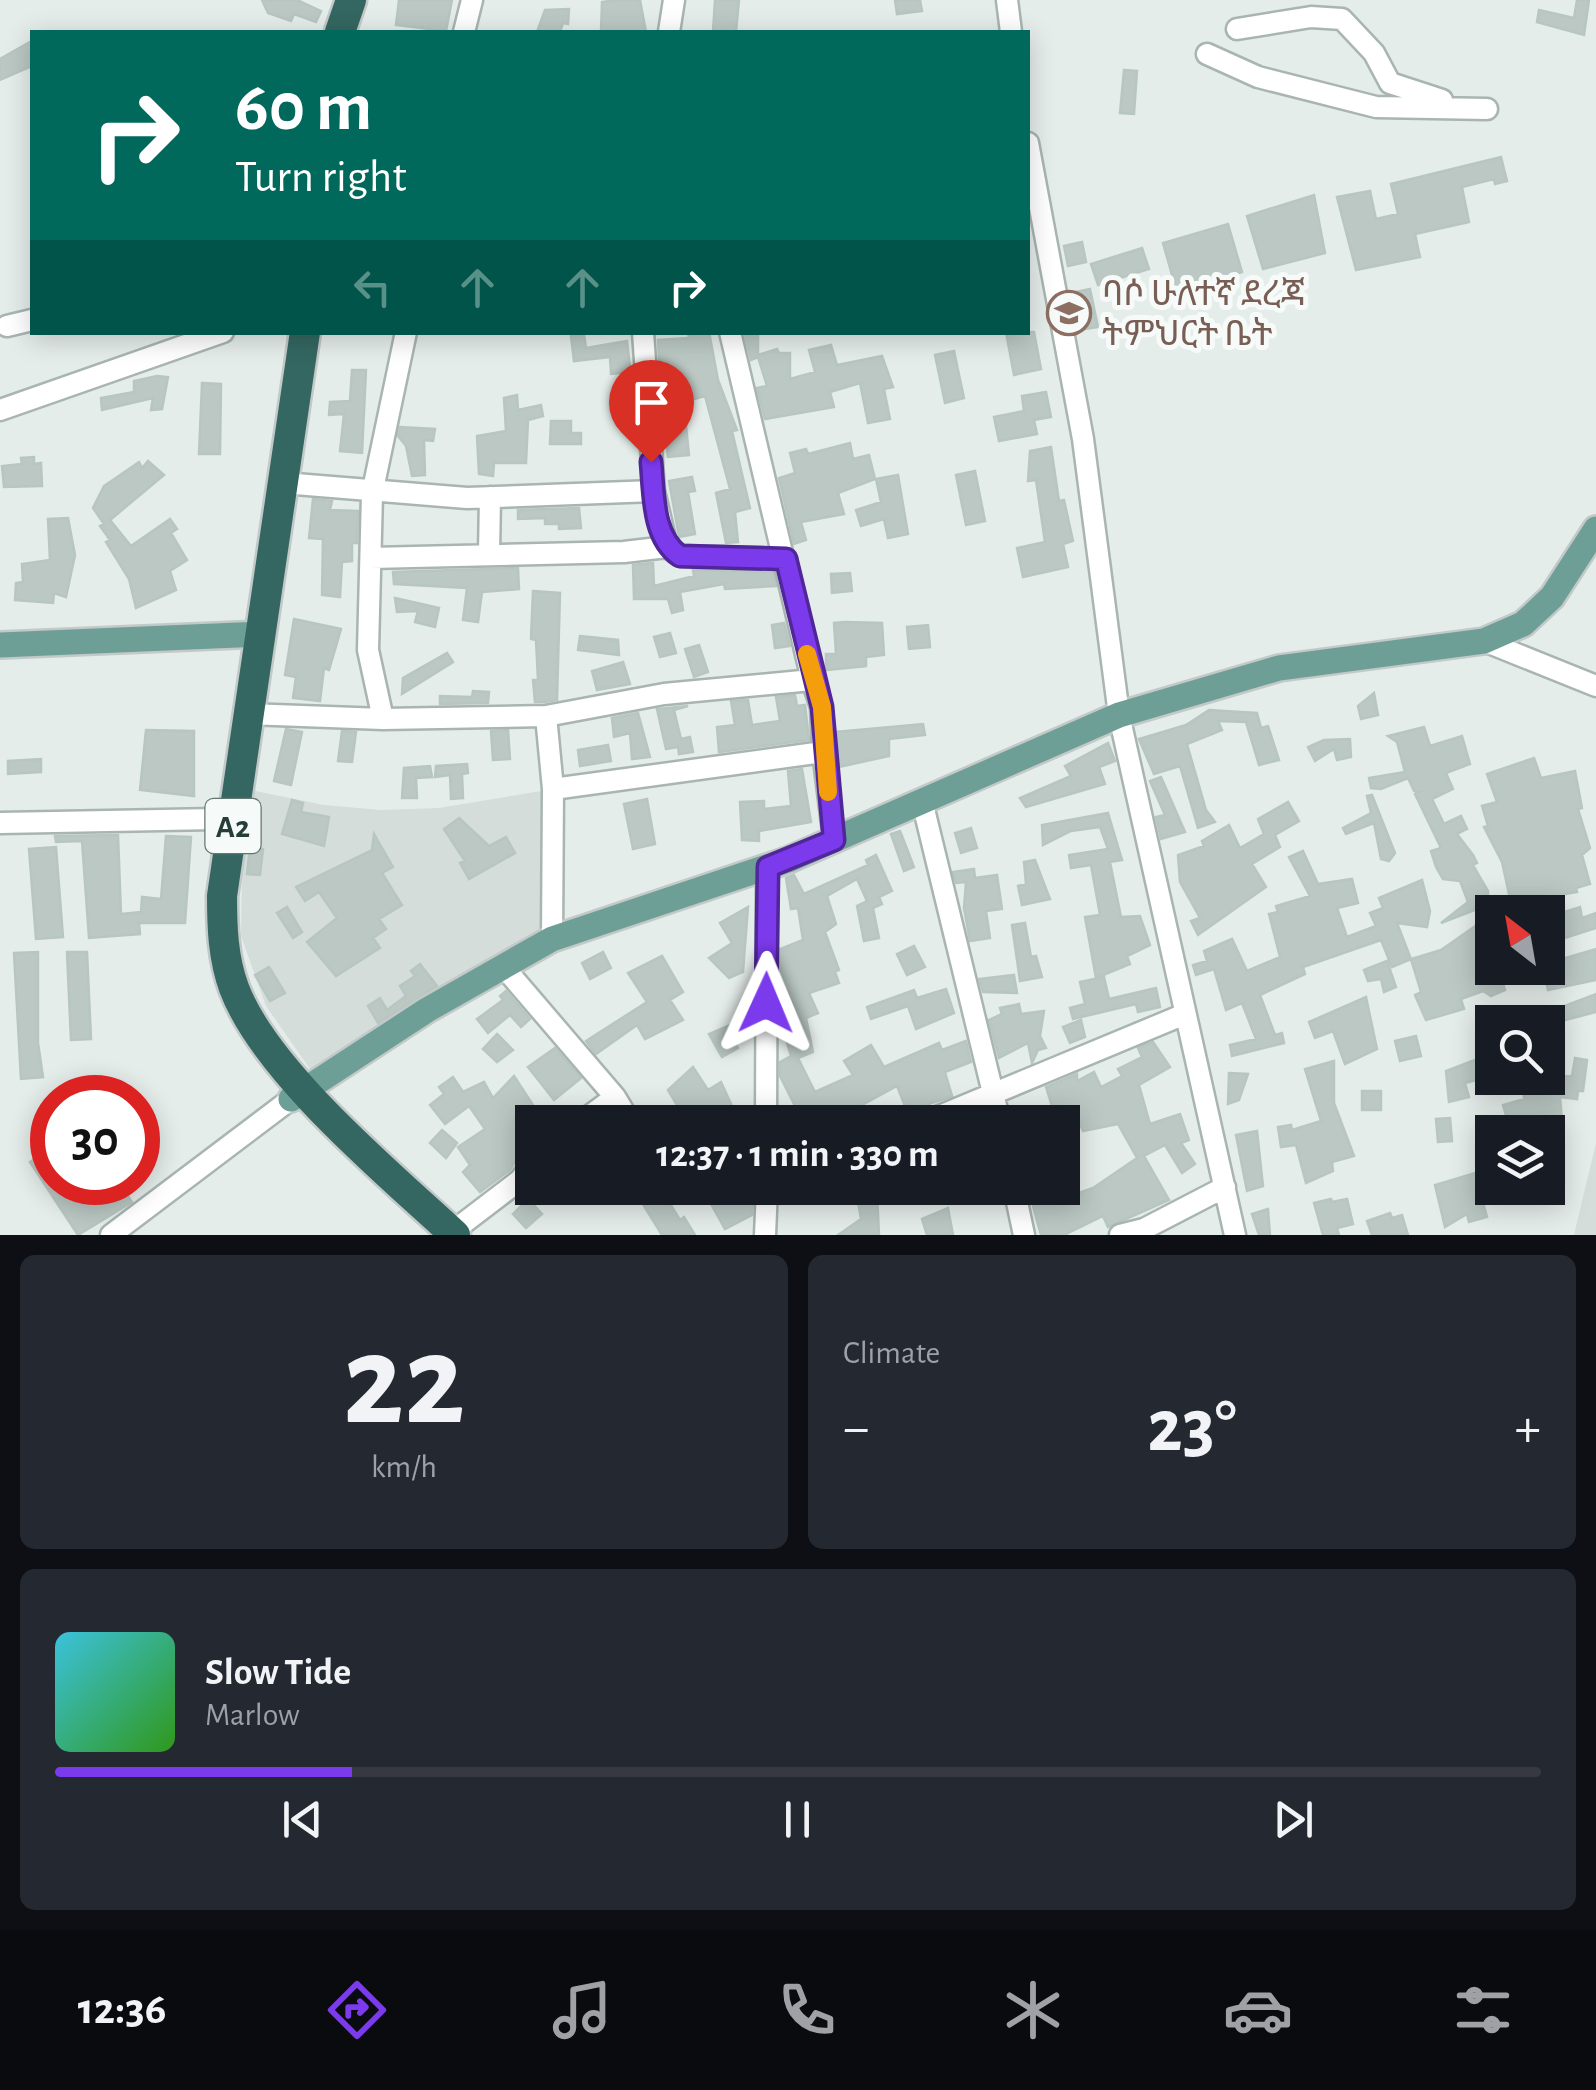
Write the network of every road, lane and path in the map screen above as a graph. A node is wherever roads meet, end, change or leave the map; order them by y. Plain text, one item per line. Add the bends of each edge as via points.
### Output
1 (351, 0) edge
2 (368, 0) edge
3 (472, 0) edge
4 (674, 0) edge
5 (1006, 0) edge
6 (341, 30) edge
7 (359, 30) edge
8 (464, 30) edge
9 (670, 30) edge
10 (1012, 30) edge
11 (1237, 30) dead end
12 (1207, 54) dead end
13 (1030, 166) edge
14 (1034, 212) edge
15 (30, 320) edge
16 (8, 326) dead end
17 (214, 335) edge
18 (292, 335) edge
19 (305, 335) edge
20 (405, 335) edge
21 (643, 335) edge
22 (731, 335) edge
23 (0, 410) edge
24 (283, 483) junction
25 (654, 491) junction
26 (372, 494) junction
27 (490, 497) junction
28 (1596, 529) edge
29 (667, 547) junction
30 (489, 554) junction
31 (370, 558) junction
32 (786, 559) junction
33 (253, 634) junction
34 (1484, 642) junction
35 (0, 645) edge
36 (812, 680) junction
37 (1596, 686) edge
38 (249, 714) junction
39 (1119, 715) junction
40 (546, 716) junction
41 (383, 719) junction
42 (823, 752) junction
43 (553, 789) junction
44 (922, 801) junction
45 (216, 818) junction
46 (0, 823) edge
47 (834, 840) junction
48 (768, 867) junction
49 (552, 938) junction
50 (502, 965) junction
51 (1186, 1014) junction
52 (298, 1094) junction
53 (994, 1094) junction
54 (615, 1097) junction
55 (604, 1105) edge
56 (620, 1105) edge
57 (766, 1105) edge
58 (967, 1105) edge
59 (996, 1105) edge
60 (515, 1184) edge
61 (1225, 1187) junction
62 (766, 1205) edge
63 (1018, 1205) edge
64 (446, 1234) edge
65 (112, 1235) edge
66 (764, 1235) edge
67 (1024, 1235) edge
68 (1120, 1235) edge
69 (1235, 1235) edge

1 - 6 highway
2 - 7 highway
3 - 8 street
4 - 9 street
5 - 10 street
11 - 12 street via 1311,17 1342,19 1390,84 1486,109 1376,108 1258,77
13 - 14 street
14 - 39 street via 1083,439
15 - 16 street
17 - 23 street
18 - 33 highway, A2
19 - 24 highway, A2
20 - 26 street
21 - 25 street
22 - 32 street
24 - 26 street
24 - 33 highway, A2
25 - 27 street
25 - 29 street
26 - 27 street
26 - 31 street
27 - 30 street
28 - 34 main road via 1552,596 1522,624
29 - 30 street
29 - 32 street via 680,556
30 - 31 street
31 - 41 street via 368,650
32 - 36 street
33 - 35 main road
33 - 38 highway, A2
33 - 45 highway, A2
34 - 37 street
34 - 39 main road via 1278,668
36 - 40 street via 664,694
36 - 42 street via 822,707
38 - 41 street
38 - 52 highway, A2 via 222,896 226,960 246,1014
39 - 44 main road
39 - 51 street
40 - 41 street
40 - 43 street
42 - 43 street
42 - 47 street
43 - 49 street
44 - 47 main road
44 - 53 street
45 - 46 street
45 - 52 highway, A2 via 204,906 210,970 234,1033
47 - 48 main road
48 - 49 main road
48 - 57 street
49 - 50 main road
50 - 52 main road
50 - 54 street
51 - 53 street
51 - 61 street
52 - 64 highway, A2
52 - 65 street
53 - 58 street
53 - 59 street
54 - 55 street
54 - 56 street
60 - 64 street
61 - 68 street
61 - 69 street
62 - 66 street
63 - 67 street

